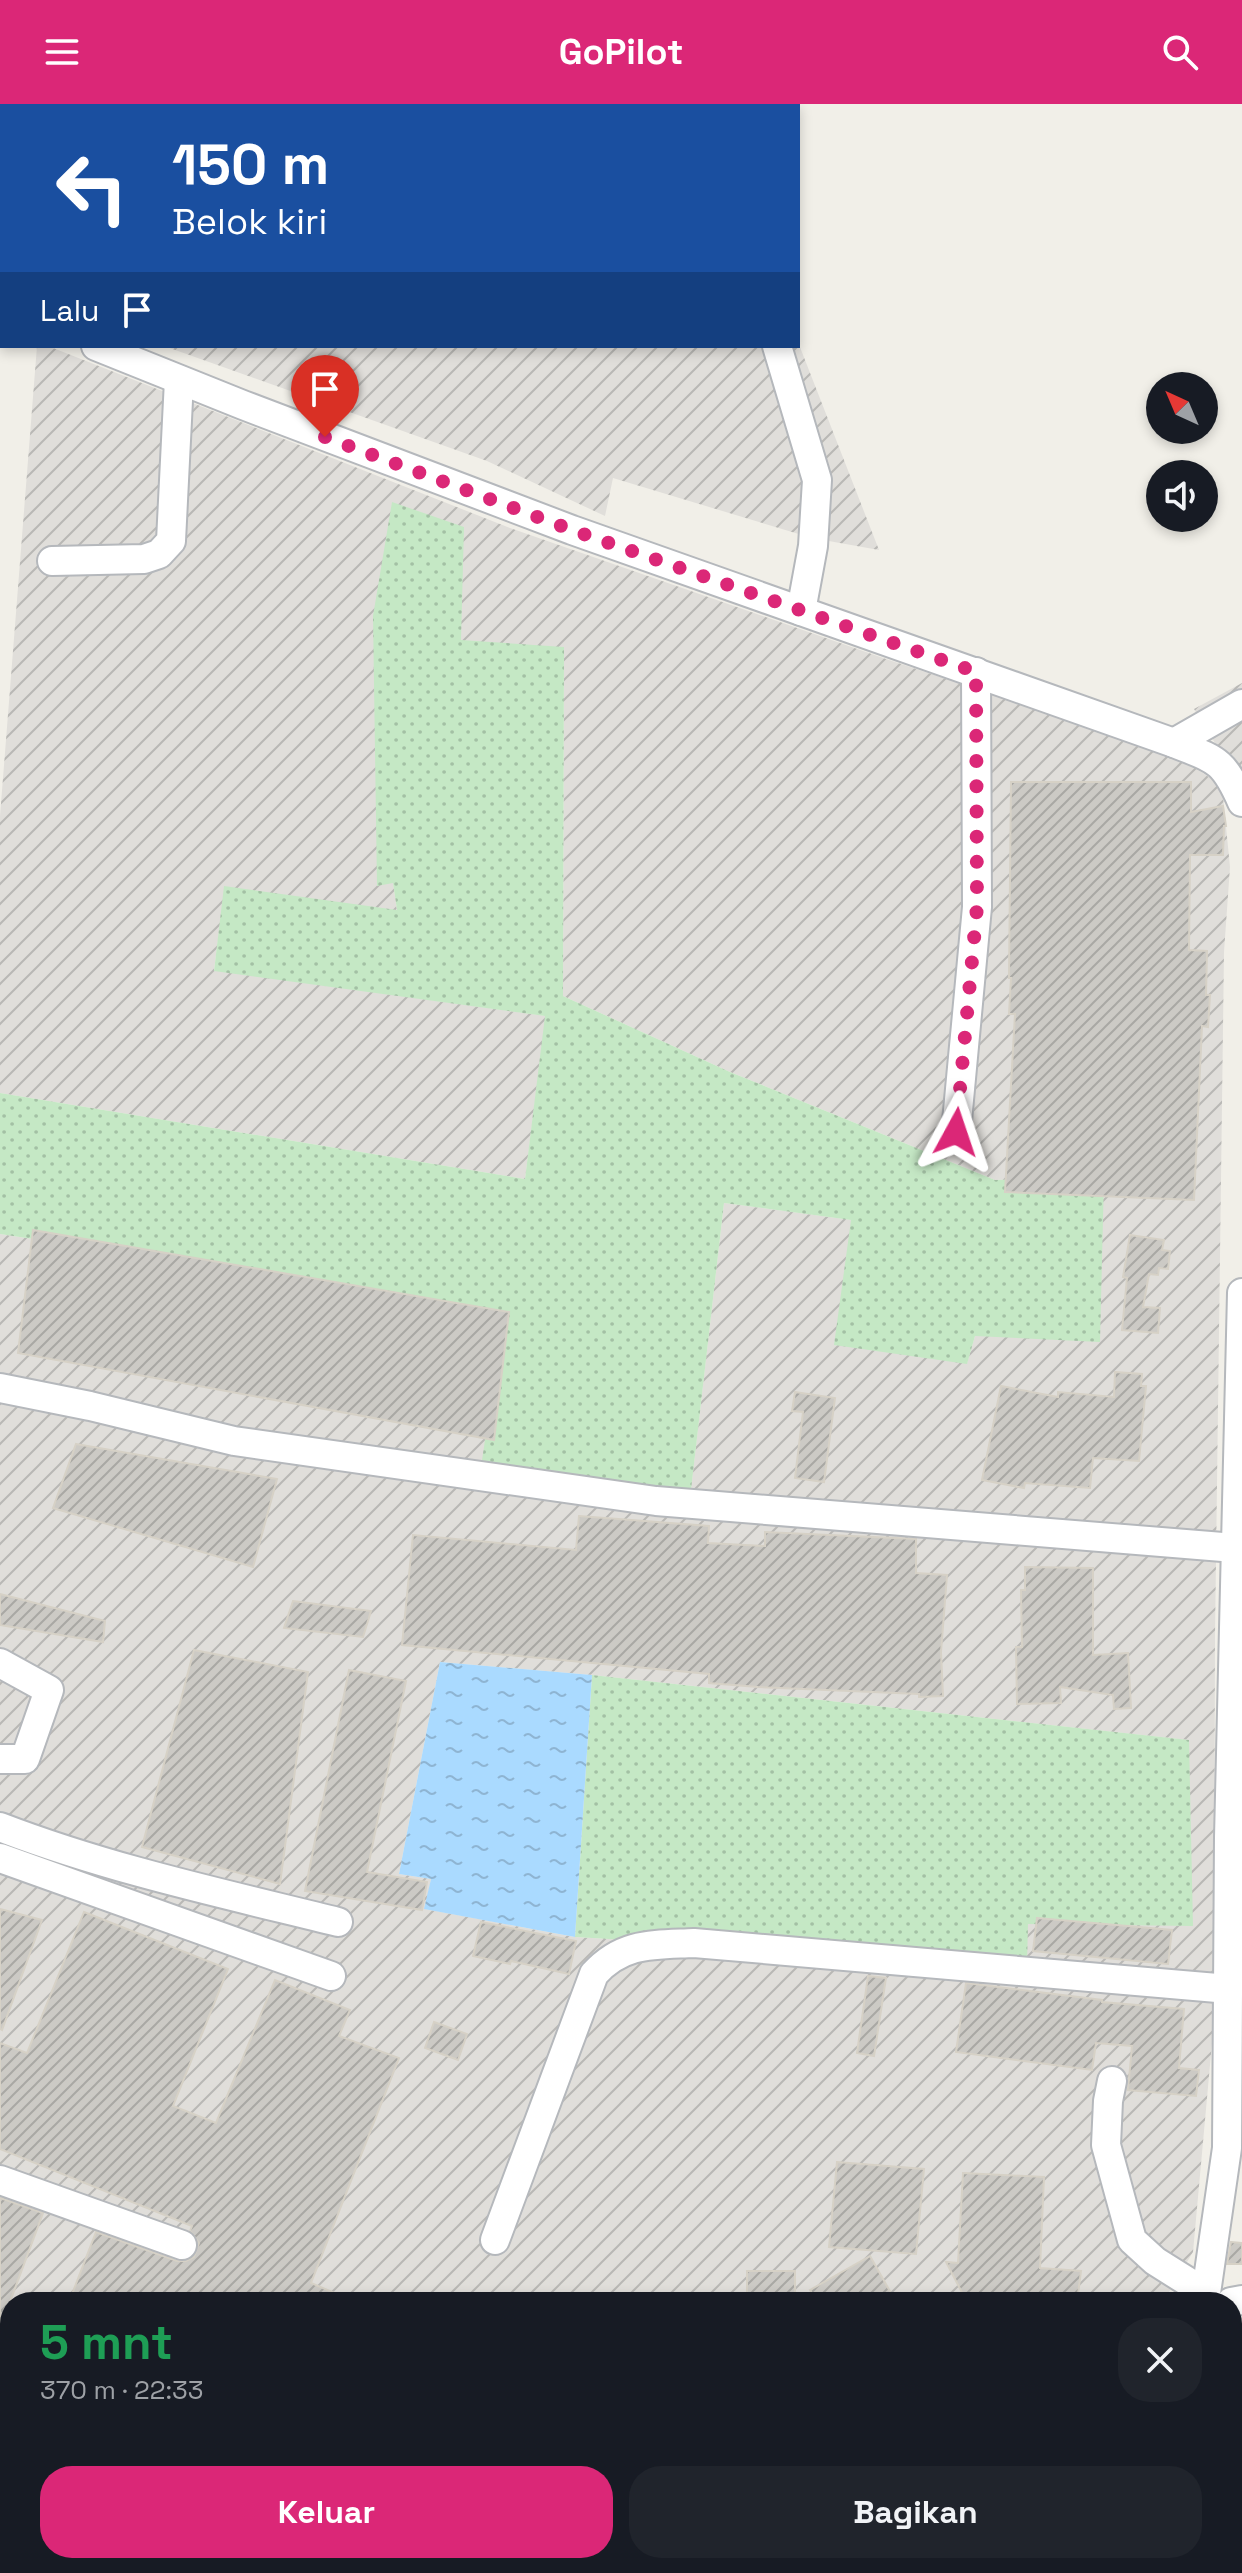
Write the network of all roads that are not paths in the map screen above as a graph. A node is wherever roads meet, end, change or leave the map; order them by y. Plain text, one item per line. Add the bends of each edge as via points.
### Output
1 (101, 348) edge
2 (778, 348) edge
3 (179, 380) junction
4 (52, 561) dead end
5 (801, 611) junction
6 (976, 672) junction
7 (1242, 704) edge
8 (1174, 743) junction
9 (1242, 802) edge
10 (956, 1132) dead end
11 (1242, 1293) edge
12 (0, 1388) edge
13 (1240, 1454) edge
14 (1235, 1548) junction
15 (0, 1663) edge
16 (0, 1759) edge
17 (0, 1827) edge
18 (1236, 1835) edge
19 (0, 1858) edge
20 (338, 1922) dead end
21 (1233, 1974) edge
22 (331, 1976) dead end
23 (1112, 2081) dead end
24 (0, 2180) edge
25 (495, 2240) dead end
26 (182, 2245) dead end
27 (1202, 2292) edge
28 (1213, 2292) edge

1 - 3 street
2 - 5 street via 817,480 813,546
3 - 4 street via 171,541 159,554 144,559
3 - 5 street
5 - 6 street
6 - 8 street
6 - 10 street via 977,907
7 - 8 street
8 - 9 street via 1217,760
11 - 13 street
12 - 14 street via 234,1441 656,1501
13 - 14 street
14 - 18 street
15 - 16 street via 49,1690 25,1759
17 - 20 street via 151,1876
18 - 21 street
19 - 22 street
21 - 25 street via 694,1943 641,1945 608,1959 594,1974
21 - 28 street via 1227,2148
23 - 27 street via 1106,2145 1132,2240
24 - 26 street

